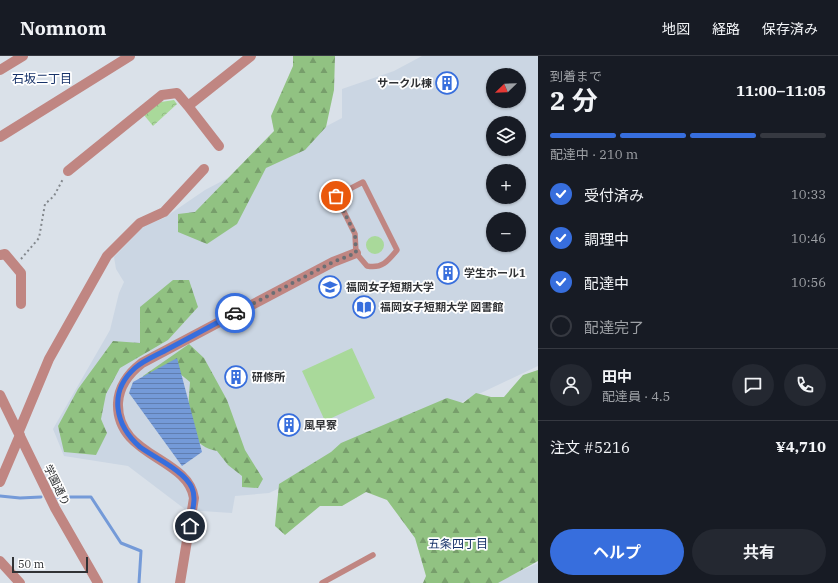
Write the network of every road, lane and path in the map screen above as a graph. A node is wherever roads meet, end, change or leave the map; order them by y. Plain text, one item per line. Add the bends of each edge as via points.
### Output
1 (24, 56) edge
2 (130, 56) edge
3 (251, 56) edge
4 (119, 59) edge
5 (0, 70) edge
6 (188, 106) junction
7 (0, 136) edge
8 (219, 146) dead end
9 (204, 169) dead end
10 (68, 171) joint
11 (356, 253) junction
12 (0, 255) edge
13 (14, 264) junction
14 (21, 304) dead end
15 (0, 395) edge
16 (20, 433) junction
17 (0, 482) edge
18 (373, 555) dead end
19 (0, 561) edge
20 (20, 583) edge
21 (98, 583) edge
22 (180, 583) edge
23 (322, 583) edge

1 - 5 street
2 - 4 street
3 - 6 street
4 - 7 street
6 - 8 street
6 - 10 street via 177,93 162,95
9 - 16 street via 164,212 140,223 107,256 49,359
10 - 13 path via 54,196 45,204 39,238
11 - 11 lane via 355,234 336,196 363,182 397,250 385,264 374,267 363,264
11 - 22 street via 333,262 142,363 134,369 121,387 118,396 118,415 127,433 141,447 184,478 193,489 194,498
12 - 13 street via 5,254
13 - 14 street via 21,273
15 - 16 street, 学園通り
16 - 17 street
16 - 21 street, 学園通り via 55,508
18 - 23 lane
19 - 20 street

